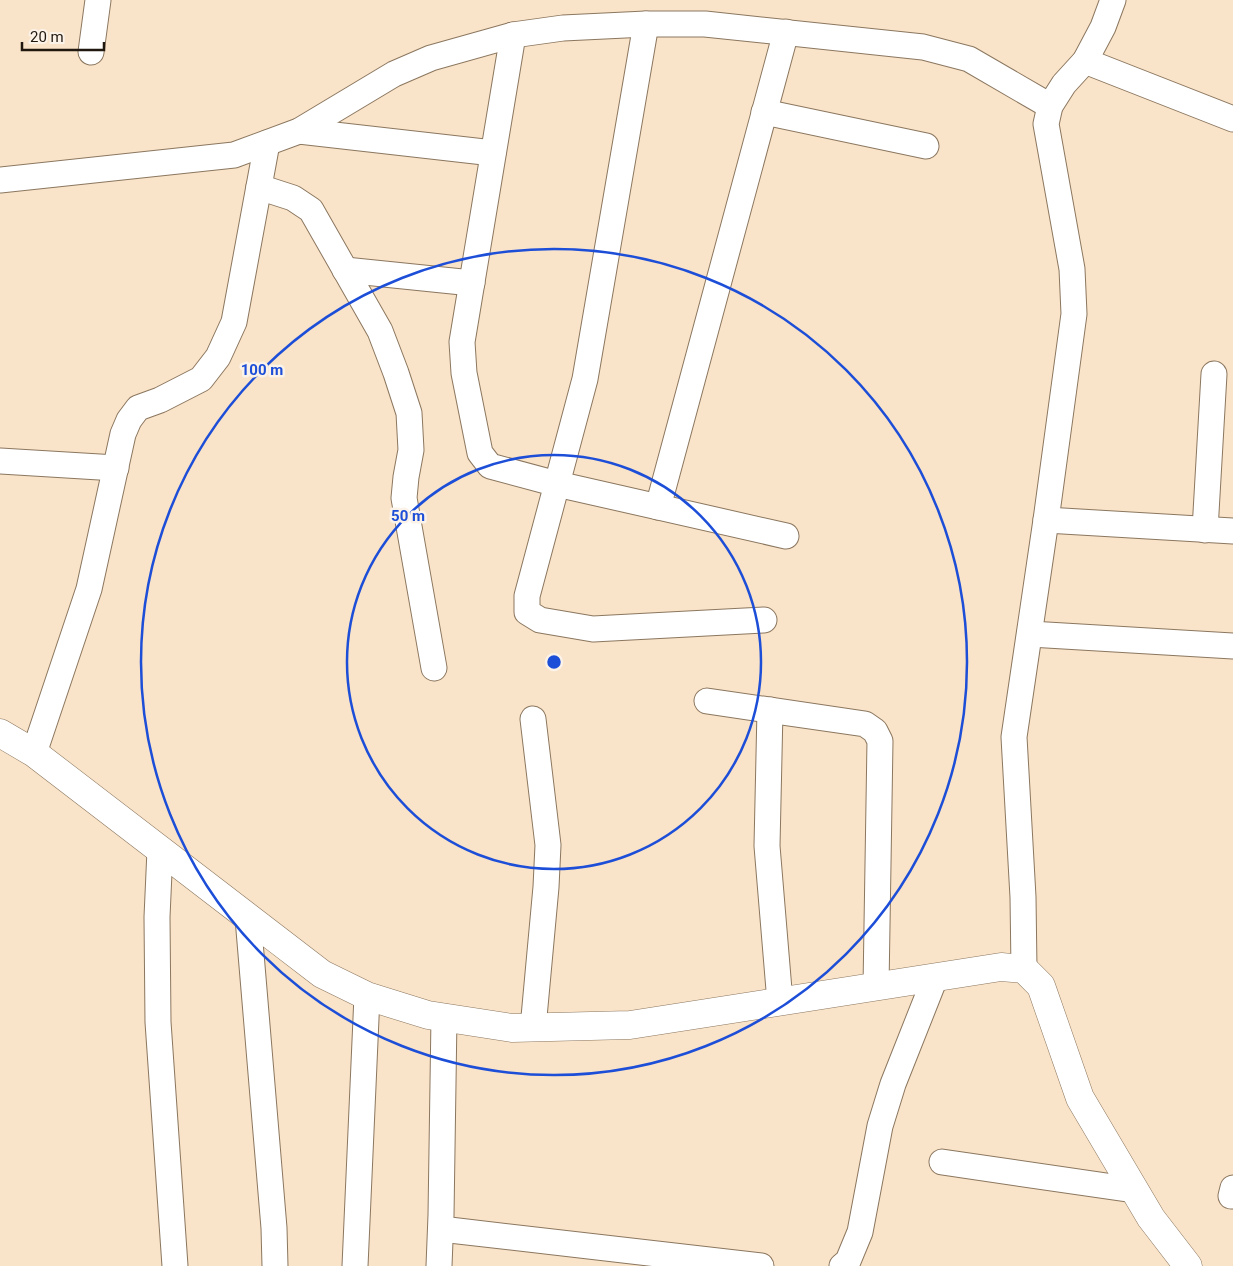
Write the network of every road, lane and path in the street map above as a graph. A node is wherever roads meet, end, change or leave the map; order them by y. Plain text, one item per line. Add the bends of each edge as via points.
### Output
1 (98, 0) edge
2 (1113, 0) edge
3 (646, 24) junction
4 (786, 32) junction
5 (513, 35) junction
6 (91, 52) dead end
7 (1085, 61) junction
8 (1050, 106) junction
9 (764, 112) junction
10 (1233, 119) edge
11 (299, 131) junction
12 (267, 143) junction
13 (926, 146) dead end
14 (493, 153) junction
15 (0, 180) edge
16 (259, 187) junction
17 (345, 270) junction
18 (472, 283) junction
19 (1214, 374) dead end
20 (0, 461) edge
21 (116, 468) junction
22 (557, 484) junction
23 (658, 507) junction
24 (1046, 520) junction
25 (1205, 530) junction
26 (1233, 531) edge
27 (786, 536) dead end
28 (764, 620) dead end
29 (1030, 634) junction
30 (1233, 646) edge
31 (434, 668) dead end
32 (707, 701) dead end
33 (770, 710) junction
34 (533, 719) dead end
35 (0, 733) edge
36 (34, 753) junction
37 (160, 850) junction
38 (248, 918) junction
39 (1024, 969) junction
40 (935, 978) junction
41 (876, 987) junction
42 (368, 996) junction
43 (780, 1002) junction
44 (444, 1017) junction
45 (533, 1028) junction
46 (942, 1162) dead end
47 (1134, 1190) junction
48 (441, 1229) junction
49 (174, 1266) edge
50 (275, 1266) edge
51 (355, 1266) edge
52 (439, 1266) edge
53 (761, 1266) edge
54 (842, 1266) edge
55 (1188, 1266) edge

1 - 6 street
2 - 7 street via 1104,27
3 - 4 street via 705,24
3 - 5 street via 563,28
3 - 22 street via 585,379
4 - 8 street via 923,47 969,59
4 - 9 street
5 - 11 street via 431,58 394,74
5 - 14 street
7 - 8 street
7 - 10 street
8 - 24 street via 1046,124 1072,269 1074,314
9 - 13 street
9 - 23 street
11 - 12 street
11 - 14 street
12 - 15 street via 234,155
12 - 16 street
14 - 18 street
16 - 17 street via 293,198 311,210
16 - 21 street via 234,322 218,357 201,379 138,408 123,434
17 - 18 street
17 - 31 street via 380,331 409,412 411,450 404,498
18 - 22 street via 462,342 464,373 480,453 490,466
19 - 25 street
20 - 21 street
21 - 36 street via 88,589
22 - 23 street
22 - 28 street via 527,596 527,612 540,620 593,628
23 - 27 street
24 - 25 street
24 - 29 street
25 - 26 street
29 - 30 street
29 - 39 street via 1014,737
32 - 33 street
33 - 41 street via 865,724 875,730 880,741
33 - 43 street via 767,846
34 - 45 street via 548,845
35 - 36 street
36 - 37 street
37 - 38 street
37 - 49 street via 158,1022
38 - 42 street via 322,974
38 - 50 street
39 - 40 street via 1002,967
39 - 47 street via 1041,986 1080,1098
40 - 41 street
40 - 54 street via 893,1084 880,1126 860,1232 848,1261
41 - 43 street
42 - 44 street
42 - 51 street
43 - 45 street via 630,1025
44 - 45 street via 512,1028
44 - 48 street
46 - 47 street
47 - 55 street
48 - 52 street
48 - 53 street

